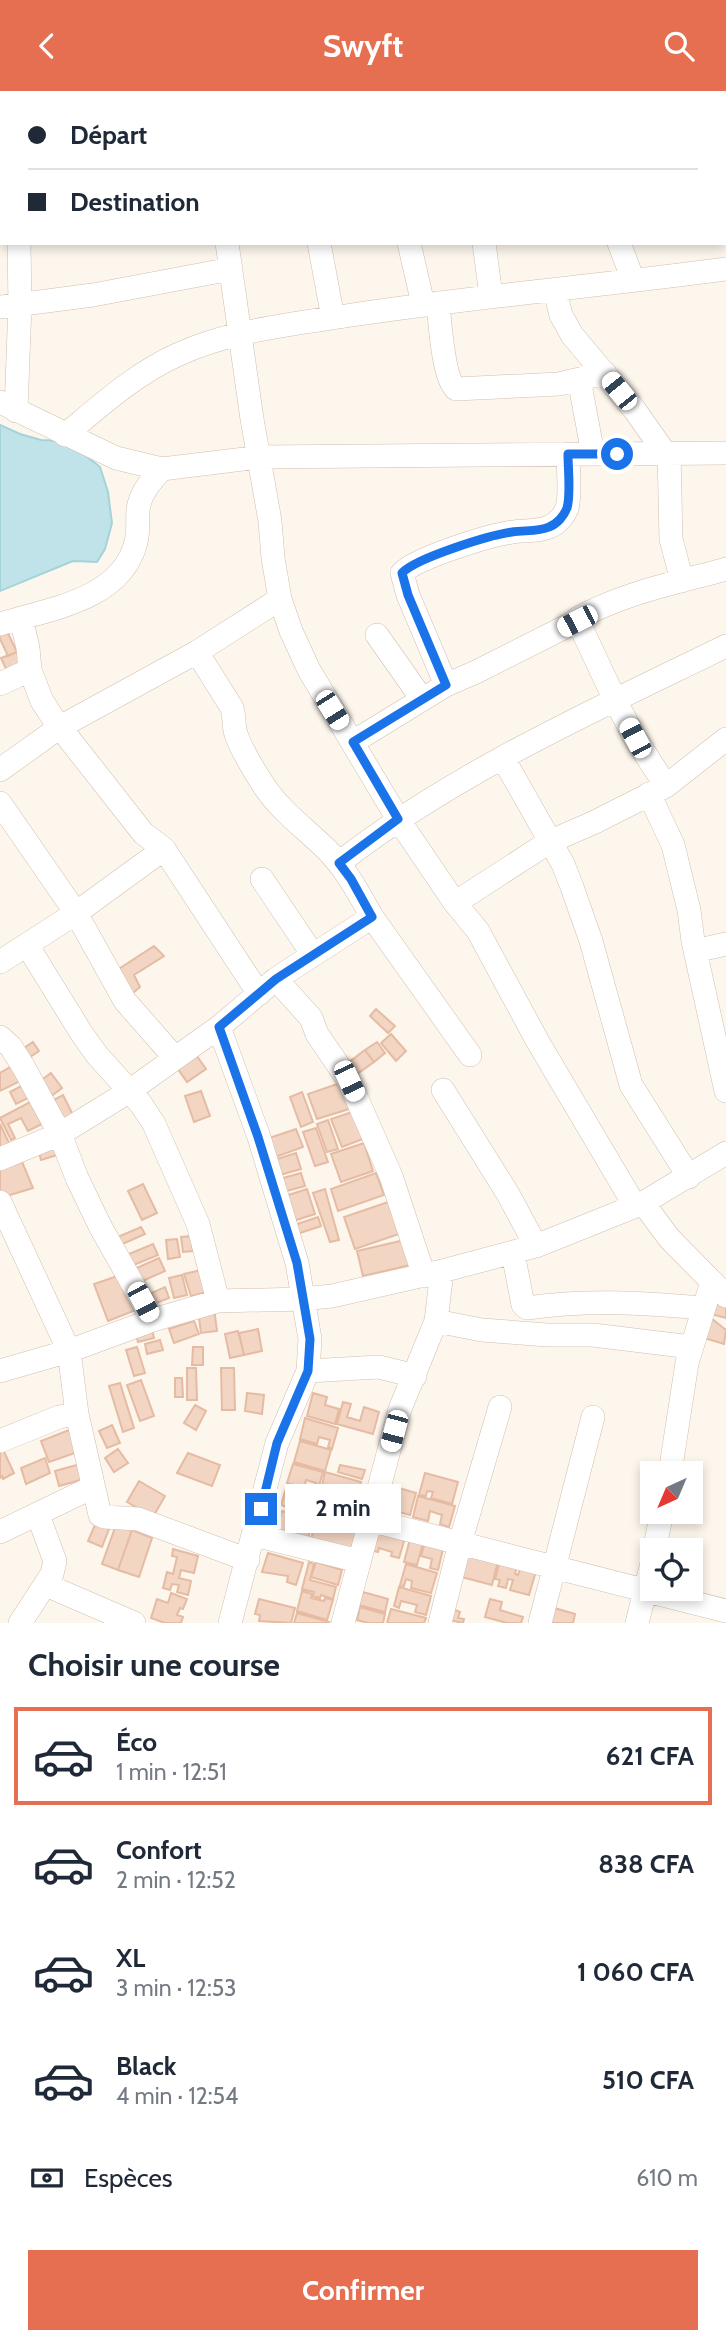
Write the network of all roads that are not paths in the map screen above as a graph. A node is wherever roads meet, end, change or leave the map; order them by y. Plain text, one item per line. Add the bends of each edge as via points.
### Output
1 (19, 245) edge
2 (227, 245) edge
3 (319, 245) edge
4 (410, 245) edge
5 (484, 245) edge
6 (620, 245) edge
7 (231, 268) junction
8 (726, 269) edge
9 (633, 280) junction
10 (555, 291) junction
11 (491, 296) junction
12 (431, 303) junction
13 (10, 305) edge
14 (333, 318) junction
15 (239, 334) junction
16 (605, 373) junction
17 (579, 379) junction
18 (8, 407) edge
19 (65, 435) junction
20 (667, 453) junction
21 (726, 453) edge
22 (568, 454) junction
23 (593, 454) junction
24 (260, 457) junction
25 (162, 469) junction
26 (726, 569) edge
27 (682, 581) junction
28 (281, 599) junction
29 (10, 621) edge
30 (577, 621) junction
31 (377, 635) dead end
32 (726, 646) edge
33 (197, 652) junction
34 (30, 670) junction
35 (0, 684) edge
36 (446, 685) junction
37 (422, 699) junction
38 (615, 700) junction
39 (61, 727) junction
40 (726, 739) edge
41 (353, 742) junction
42 (503, 758) junction
43 (0, 770) edge
44 (657, 790) junction
45 (0, 803) edge
46 (398, 819) junction
47 (549, 842) junction
48 (164, 849) junction
49 (339, 863) junction
50 (262, 879) dead end
51 (455, 903) junction
52 (76, 913) junction
53 (372, 917) junction
54 (726, 944) edge
55 (27, 945) junction
56 (695, 951) junction
57 (313, 955) junction
58 (0, 962) edge
59 (268, 986) junction
60 (219, 1027) junction
61 (0, 1037) edge
62 (470, 1055) dead end
63 (175, 1058) junction
64 (443, 1090) dead end
65 (726, 1091) edge
66 (128, 1092) junction
67 (60, 1133) junction
68 (726, 1153) edge
69 (0, 1159) edge
70 (689, 1177) junction
71 (0, 1202) edge
72 (639, 1205) junction
73 (536, 1246) junction
74 (513, 1253) junction
75 (433, 1273) junction
76 (719, 1289) edge
77 (303, 1299) junction
78 (218, 1301) junction
79 (704, 1307) junction
80 (153, 1320) junction
81 (436, 1321) junction
82 (691, 1347) junction
83 (69, 1351) junction
84 (0, 1371) edge
85 (308, 1371) junction
86 (415, 1376) junction
87 (500, 1407) dead end
88 (77, 1414) junction
89 (593, 1417) dead end
90 (0, 1441) edge
91 (672, 1461) edge
92 (93, 1487) junction
93 (38, 1515) junction
94 (370, 1520) junction
95 (0, 1532) edge
96 (254, 1535) junction
97 (460, 1543) junction
98 (248, 1560) junction
99 (359, 1561) junction
100 (554, 1567) junction
101 (46, 1585) junction
102 (640, 1590) edge
103 (643, 1601) edge
104 (684, 1601) edge
105 (726, 1611) edge
106 (20, 1623) edge
107 (134, 1623) edge
108 (230, 1623) edge
109 (343, 1623) edge
110 (440, 1623) edge
111 (540, 1623) edge
112 (637, 1623) edge

1 - 13 street
2 - 7 street
3 - 14 street
4 - 12 street
5 - 11 street
6 - 9 street
7 - 13 street via 93,295
7 - 15 street
8 - 9 street
9 - 10 street
10 - 11 street
10 - 16 street via 572,335
11 - 12 street
12 - 14 street
12 - 17 street via 453,388 508,388
13 - 18 street
14 - 15 street
15 - 19 street via 177,355 134,380
15 - 24 street
16 - 17 street
16 - 20 street
17 - 23 street
18 - 19 street
19 - 25 street via 116,458
20 - 21 street
20 - 23 street
20 - 27 street via 671,539
22 - 23 street
22 - 24 street
22 - 36 street via 568,506 554,525 489,537 412,564 402,573
24 - 25 street
24 - 28 street
25 - 29 street via 146,487 138,507 137,540 129,564 108,586
26 - 27 street
27 - 30 street via 619,600
28 - 33 street
28 - 41 street via 309,670
29 - 34 street
30 - 36 street
30 - 38 street
31 - 37 street
32 - 38 street
33 - 39 street
33 - 49 street via 232,708 236,734 264,786
34 - 35 street
34 - 39 street via 42,701
36 - 37 street
37 - 41 street
38 - 42 street
38 - 44 street
39 - 43 street
39 - 48 street via 144,833
40 - 44 street
41 - 46 street
42 - 46 street
42 - 47 street
44 - 47 street
44 - 56 street via 689,910
45 - 52 street
46 - 49 street
46 - 51 street
47 - 51 street
47 - 70 street via 563,864 590,941 631,1085
48 - 52 street
48 - 59 street
49 - 53 street
50 - 57 street
51 - 72 street via 478,931 544,1053
52 - 55 street
52 - 63 street via 125,1001
53 - 57 street
53 - 62 street
54 - 56 street
55 - 58 street
55 - 66 street via 82,1034
56 - 65 street
57 - 59 street
59 - 60 street
59 - 75 street via 311,1018 349,1081
60 - 63 street
60 - 77 street via 297,1263
61 - 67 street via 23,1066
63 - 66 street
64 - 73 street
66 - 67 street
66 - 78 street via 154,1124 198,1224
67 - 69 street
67 - 80 street via 100,1226
68 - 70 street
70 - 72 street
71 - 83 street
72 - 73 street
72 - 76 street
73 - 74 street
74 - 75 street
74 - 79 street via 527,1308 632,1301
75 - 77 street
75 - 81 street
76 - 79 street
77 - 78 street
77 - 85 street via 310,1339
78 - 80 street
79 - 82 street
80 - 83 street
81 - 82 street via 482,1330 593,1335
81 - 86 street
82 - 91 street
83 - 84 street
83 - 88 street
85 - 86 street via 379,1367
85 - 96 street via 277,1443
86 - 94 street via 400,1409
87 - 97 street
88 - 90 street
88 - 92 street
89 - 100 street
92 - 93 street
92 - 98 street via 102,1516 138,1519
93 - 95 street
93 - 101 street via 55,1561
94 - 97 street
94 - 99 street
96 - 98 street
96 - 99 street
97 - 100 street
97 - 110 street
98 - 108 street
99 - 109 street
100 - 102 street
100 - 111 street
101 - 106 street
101 - 107 street
103 - 112 street
104 - 105 street

